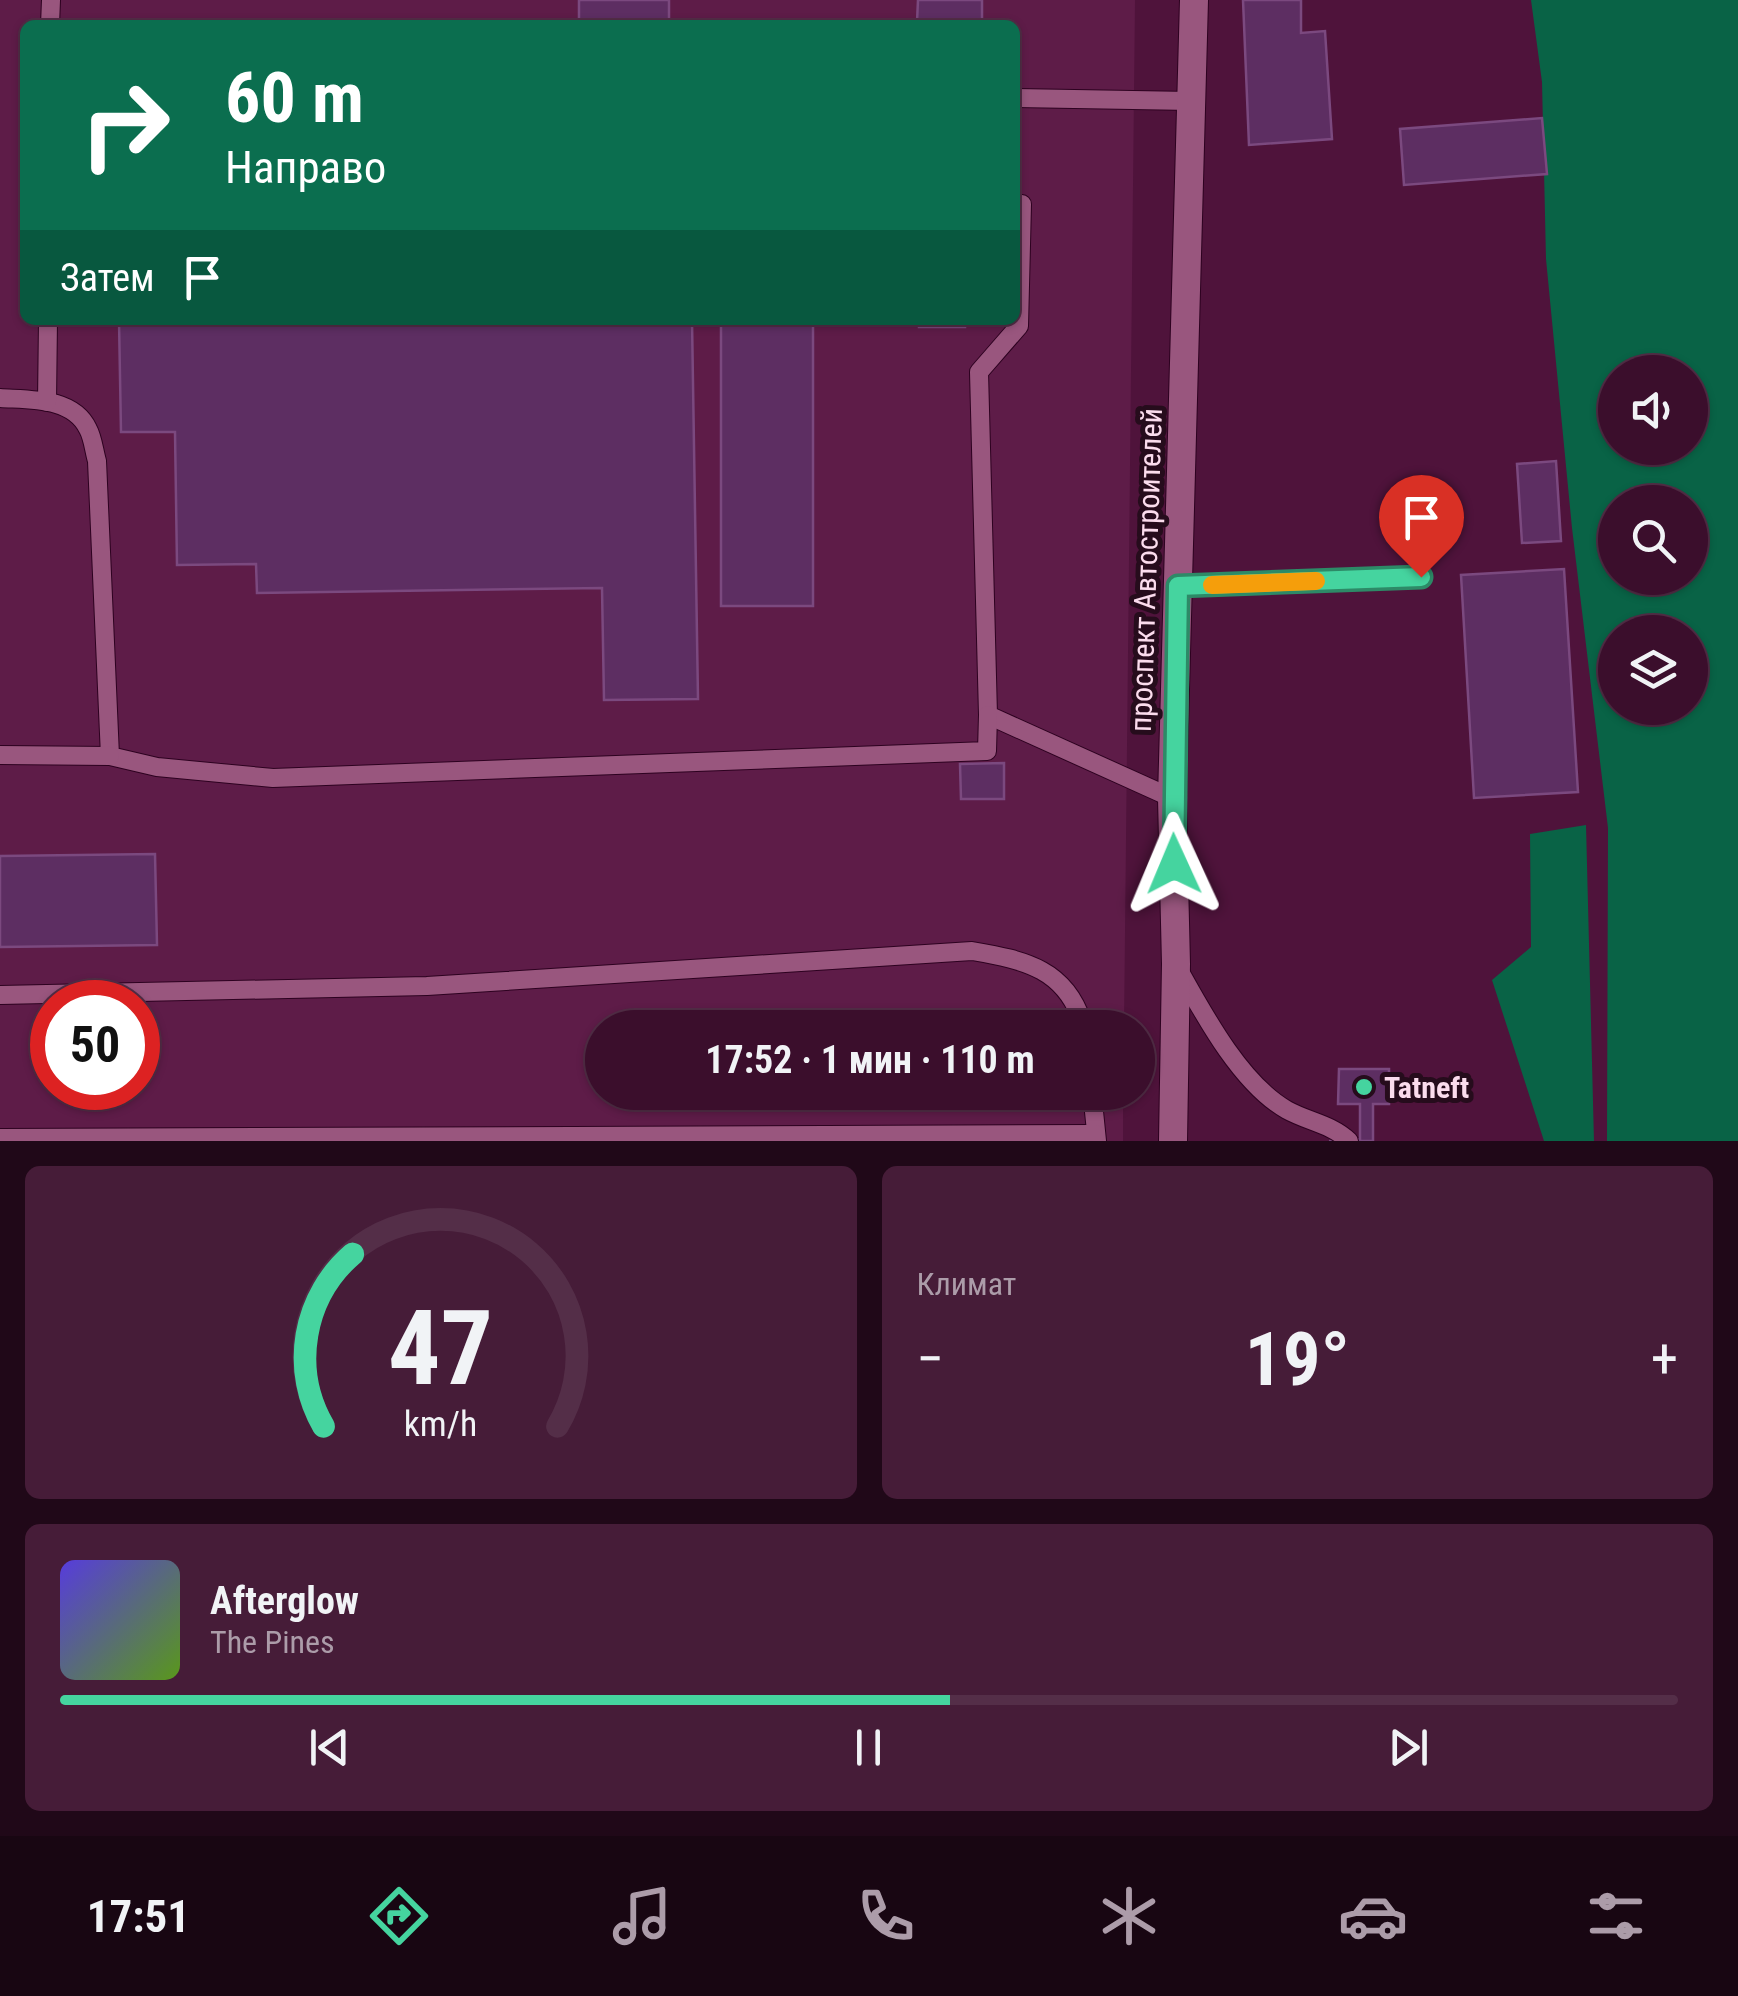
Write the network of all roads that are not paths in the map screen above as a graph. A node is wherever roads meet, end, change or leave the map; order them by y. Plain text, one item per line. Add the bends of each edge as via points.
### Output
1 (1194, 0) edge
2 (1020, 98) edge
3 (1192, 101) junction
4 (1020, 204) edge
5 (1020, 285) edge
6 (48, 325) edge
7 (1019, 325) edge
8 (0, 398) edge
9 (47, 402) junction
10 (1421, 577) dead end
11 (1178, 586) junction
12 (988, 716) junction
13 (0, 755) edge
14 (110, 756) junction
15 (1172, 798) junction
16 (1176, 964) junction
17 (0, 996) edge
18 (1075, 1010) edge
19 (1094, 1110) edge
20 (0, 1138) edge
21 (1096, 1138) edge
22 (1173, 1141) edge
23 (1349, 1141) edge

1 - 3 main road, проспект Автостроителей
2 - 3 lane
3 - 11 main road, проспект Автостроителей
4 - 5 lane
6 - 9 lane
7 - 12 lane via 979,372
8 - 9 lane
9 - 14 lane via 68,407 88,426 97,461
10 - 11 lane
11 - 15 main road, проспект Автостроителей
12 - 14 lane via 987,751 273,778
12 - 15 lane
13 - 14 lane
15 - 16 main road, проспект Автостроителей
16 - 22 main road, проспект Автостроителей
16 - 23 lane via 1213,1032 1250,1077 1285,1109 1337,1129
17 - 18 lane via 427,986 972,951 1024,960 1060,982
19 - 21 lane
20 - 21 lane

